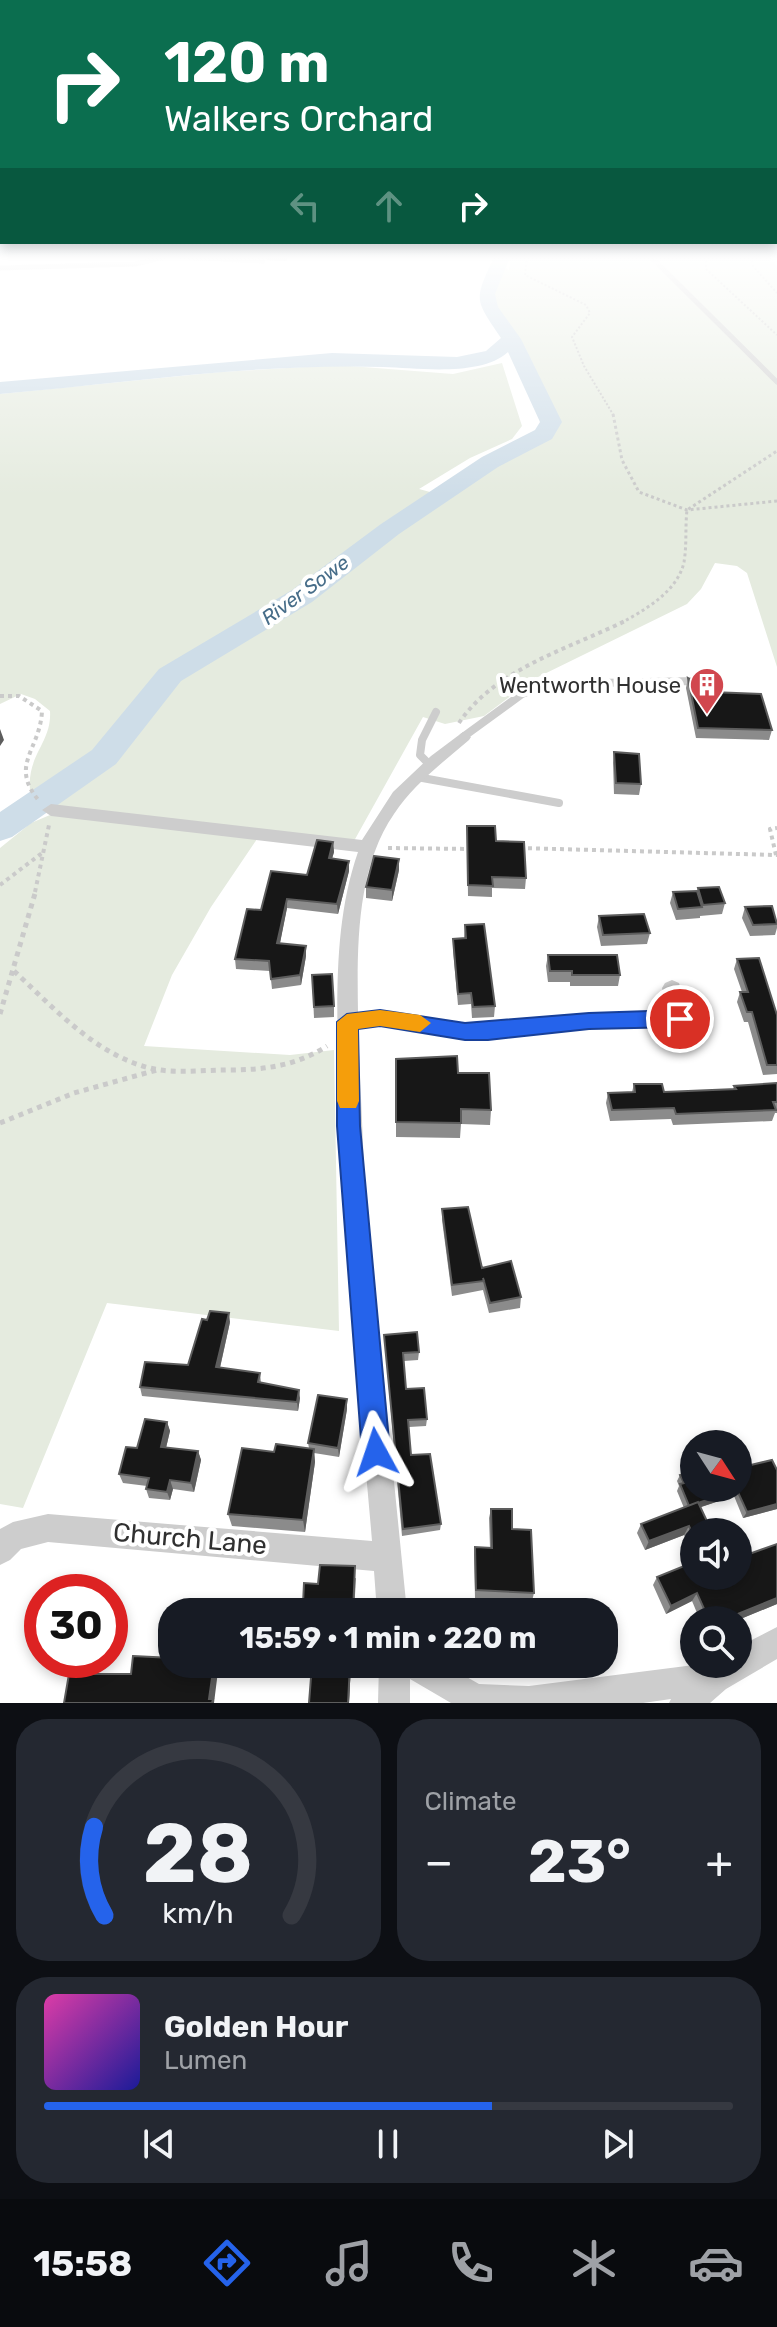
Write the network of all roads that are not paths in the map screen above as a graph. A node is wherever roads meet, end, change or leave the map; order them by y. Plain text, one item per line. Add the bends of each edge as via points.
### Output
1 (731, 336) edge
2 (777, 382) edge
3 (720, 694) edge
4 (436, 712) dead end
5 (463, 737) joint
6 (424, 771) junction
7 (559, 803) dead end
8 (51, 810) road end
9 (369, 847) junction
10 (672, 988) dead end
11 (347, 1030) junction
12 (0, 1550) edge
13 (387, 1557) junction
14 (391, 1598) edge
15 (777, 1642) edge
16 (752, 1657) edge
17 (395, 1678) edge
18 (438, 1678) edge
19 (715, 1678) joint
20 (394, 1703) edge
21 (685, 1703) edge

1 - 2 lane
3 - 5 lane via 710,684 696,681 547,684 522,694
4 - 6 lane via 422,740
5 - 6 street
6 - 7 lane
6 - 9 street via 392,804
8 - 9 street
9 - 11 street via 356,893
10 - 11 street via 680,1019 465,1032 380,1018
11 - 13 street via 353,1188
12 - 13 street, Church Lane via 13,1537 48,1528
13 - 14 street
15 - 16 street
17 - 20 street
18 - 19 street via 476,1700 529,1702
19 - 21 street

